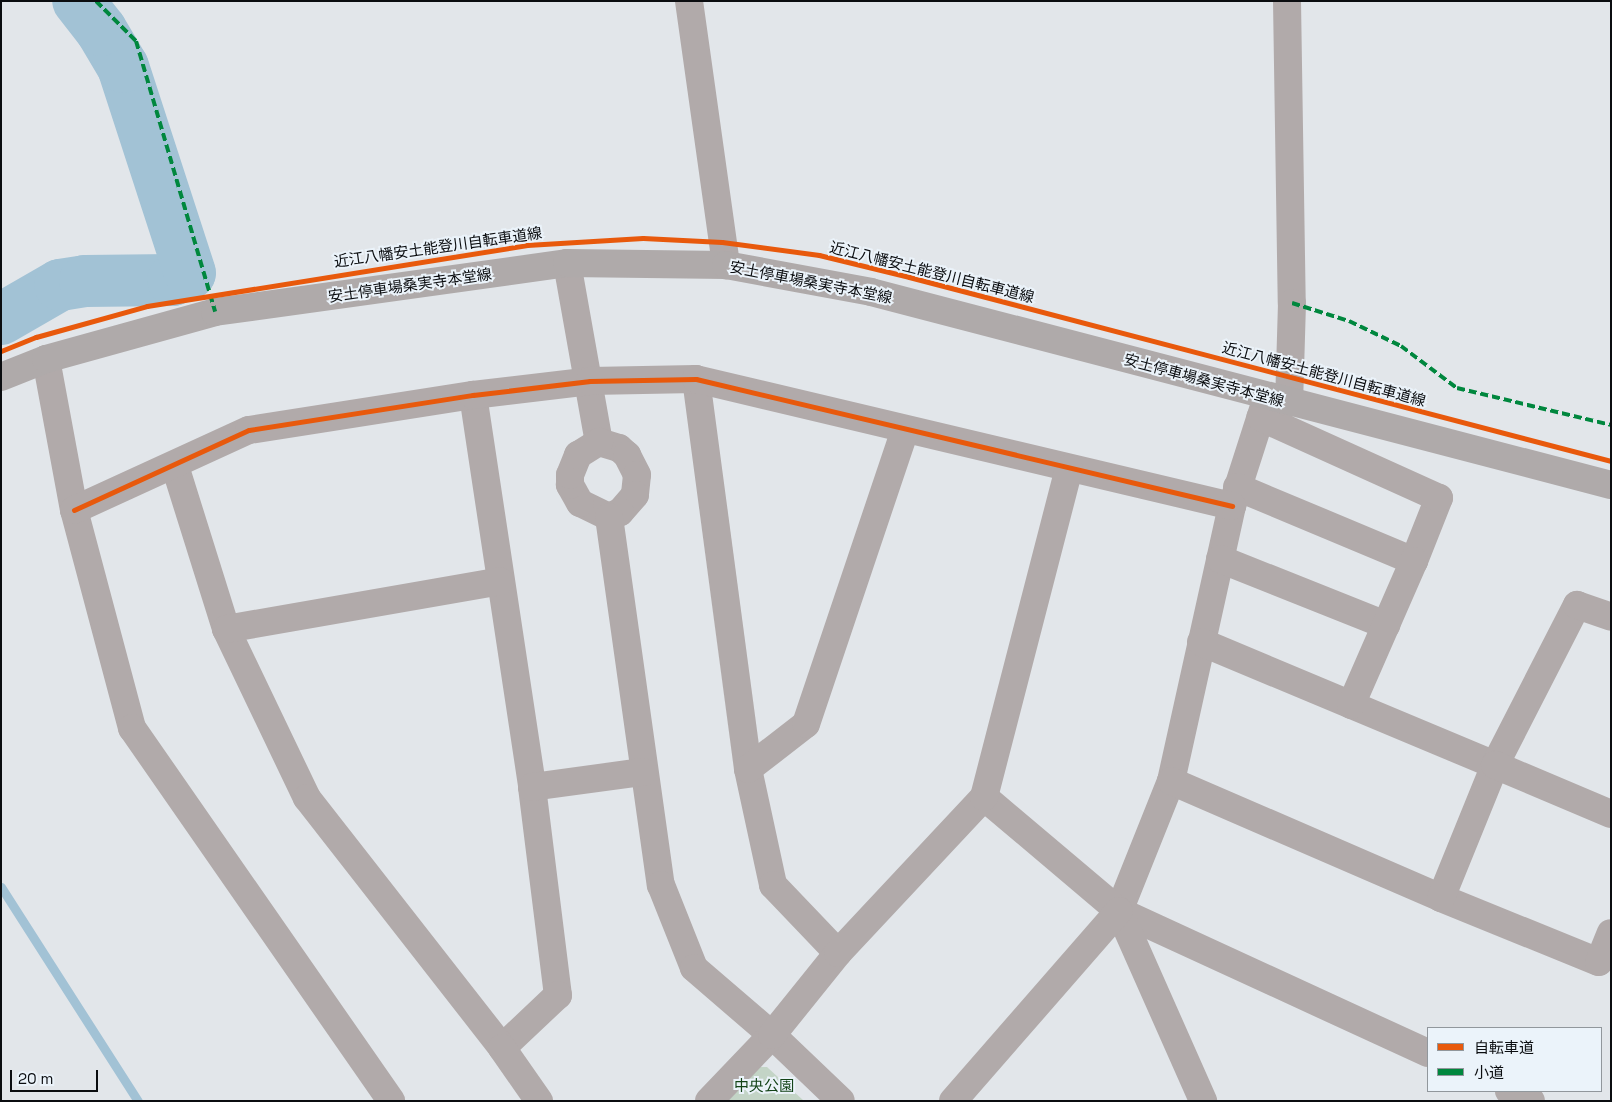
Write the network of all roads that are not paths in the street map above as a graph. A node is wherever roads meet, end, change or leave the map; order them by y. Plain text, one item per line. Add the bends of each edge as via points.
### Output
1 (689, 1) edge
2 (1287, 1) edge
3 (567, 263) junction
4 (726, 265) junction
5 (46, 359) junction
6 (1, 377) edge
7 (696, 379) junction
8 (590, 381) junction
9 (473, 395) junction
10 (1272, 406) junction
11 (905, 430) junction
12 (599, 442) junction
13 (175, 466) junction
14 (1069, 469) junction
15 (1611, 485) edge
16 (1235, 497) junction
17 (74, 510) junction
18 (609, 517) junction
19 (1220, 559) junction
20 (1414, 561) junction
21 (500, 581) junction
22 (1611, 617) edge
23 (1386, 624) junction
24 (226, 629) junction
25 (1201, 642) junction
26 (1351, 705) junction
27 (1495, 766) junction
28 (748, 769) junction
29 (643, 772) junction
30 (1171, 781) junction
31 (532, 787) junction
32 (984, 797) junction
33 (1611, 814) edge
34 (1441, 898) junction
35 (1119, 910) junction
36 (1611, 933) edge
37 (838, 954) junction
38 (772, 1035) junction
39 (502, 1048) junction
40 (1427, 1053) edge
41 (1512, 1092) edge
42 (392, 1101) edge
43 (539, 1101) edge
44 (709, 1101) edge
45 (841, 1101) edge
46 (953, 1101) edge
47 (1203, 1101) edge
48 (1531, 1101) edge

1 - 4 street
2 - 10 street via 1292,303
3 - 4 main road, 安土停車場桑実寺本堂線
3 - 5 main road, 安土停車場桑実寺本堂線 via 215,312
3 - 8 street
4 - 10 main road, 安土停車場桑実寺本堂線 via 871,292
5 - 6 main road, 安土停車場桑実寺本堂線
5 - 17 street
7 - 8 street
7 - 11 street
7 - 28 street
8 - 9 street
8 - 12 street
9 - 13 street via 249,430
9 - 21 street
10 - 15 main road, 安土停車場桑実寺本堂線
10 - 16 street
10 - 20 street via 1438,498
11 - 14 street
11 - 28 street via 806,724
12 - 18 street via 619,448 627,455 637,475 635,495 620,512
12 - 18 street via 578,455 571,470 570,485 580,503
13 - 17 street
13 - 24 street
14 - 16 street
14 - 32 street
16 - 19 street
16 - 20 street
17 - 42 street via 132,728
18 - 29 street
19 - 23 street
19 - 25 street
20 - 23 street
21 - 24 street
21 - 31 street
22 - 27 street via 1577,605
23 - 26 street
24 - 39 street via 307,798
25 - 26 street
25 - 30 street
26 - 27 street
27 - 33 street
27 - 34 street
28 - 37 street via 773,885
29 - 31 street
29 - 38 street via 661,885 694,968
30 - 34 street
30 - 35 street
31 - 39 street via 558,995
32 - 35 street
32 - 37 street
34 - 36 street via 1599,962
35 - 40 street
35 - 46 street
35 - 47 street
37 - 38 street
38 - 44 street
38 - 45 street
39 - 43 street
41 - 48 street

